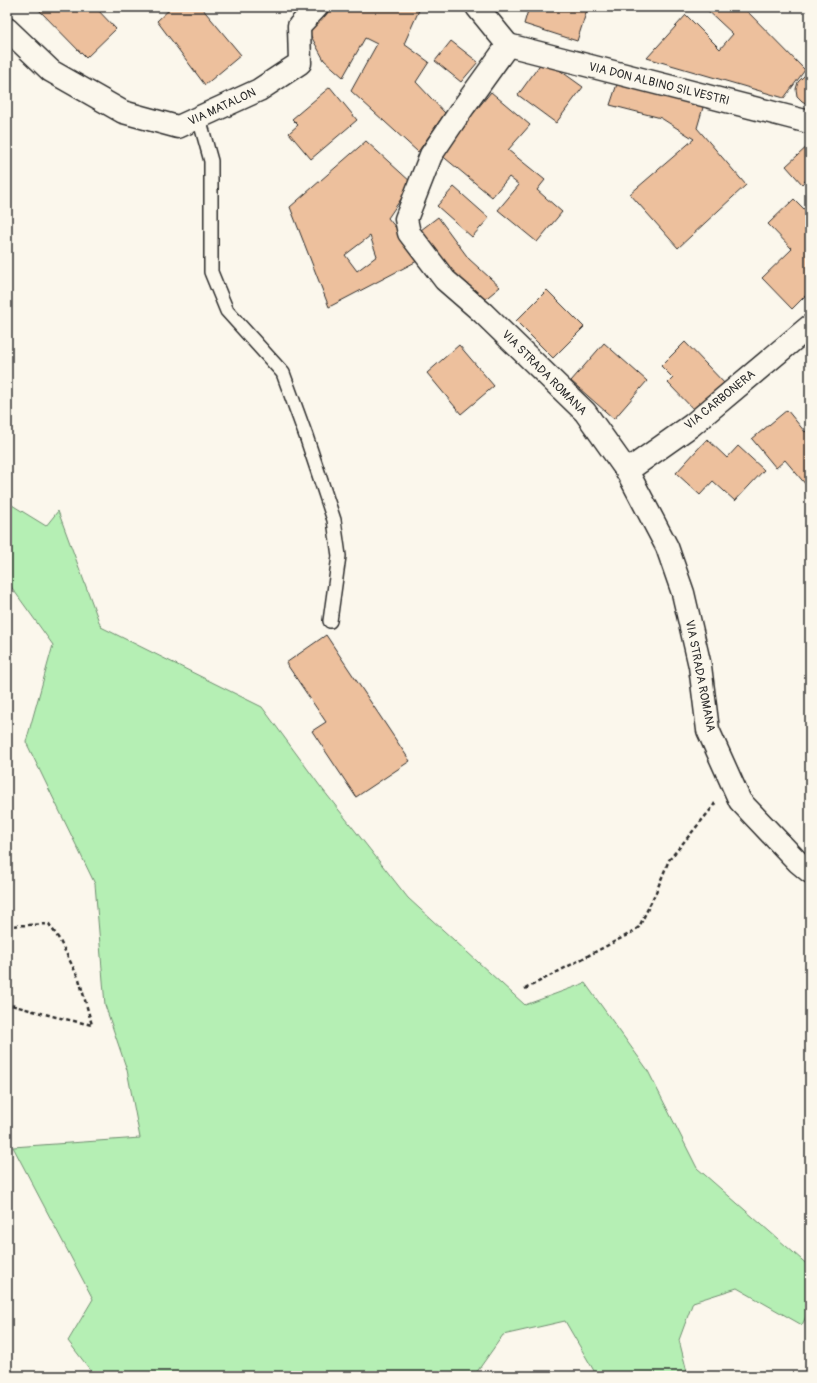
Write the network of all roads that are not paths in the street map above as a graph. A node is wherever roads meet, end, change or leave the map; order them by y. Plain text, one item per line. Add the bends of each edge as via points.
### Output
1 (317, 7) edge
2 (477, 7) edge
3 (7, 29) edge
4 (508, 45) junction
5 (199, 118) junction
6 (810, 120) edge
7 (810, 326) edge
8 (627, 470) junction
9 (330, 621) dead end
10 (810, 872) edge

1 - 5 street, VIA MATALON via 299,26 300,63 260,90
2 - 4 street
3 - 5 street, VIA MATALON via 51,71 123,112 178,127
4 - 6 street, VIA DON ALBINO SILVESTRI via 805,121
4 - 8 street, VIA STRADA ROMANA via 431,155 406,219 409,233 445,280 584,412
5 - 9 lane via 211,161 211,272 227,311 283,372 334,520 339,556
7 - 8 street, VIA CARBONERA via 692,425
8 - 10 street, VIA STRADA ROMANA via 667,547 683,592 700,666 708,730 740,801

